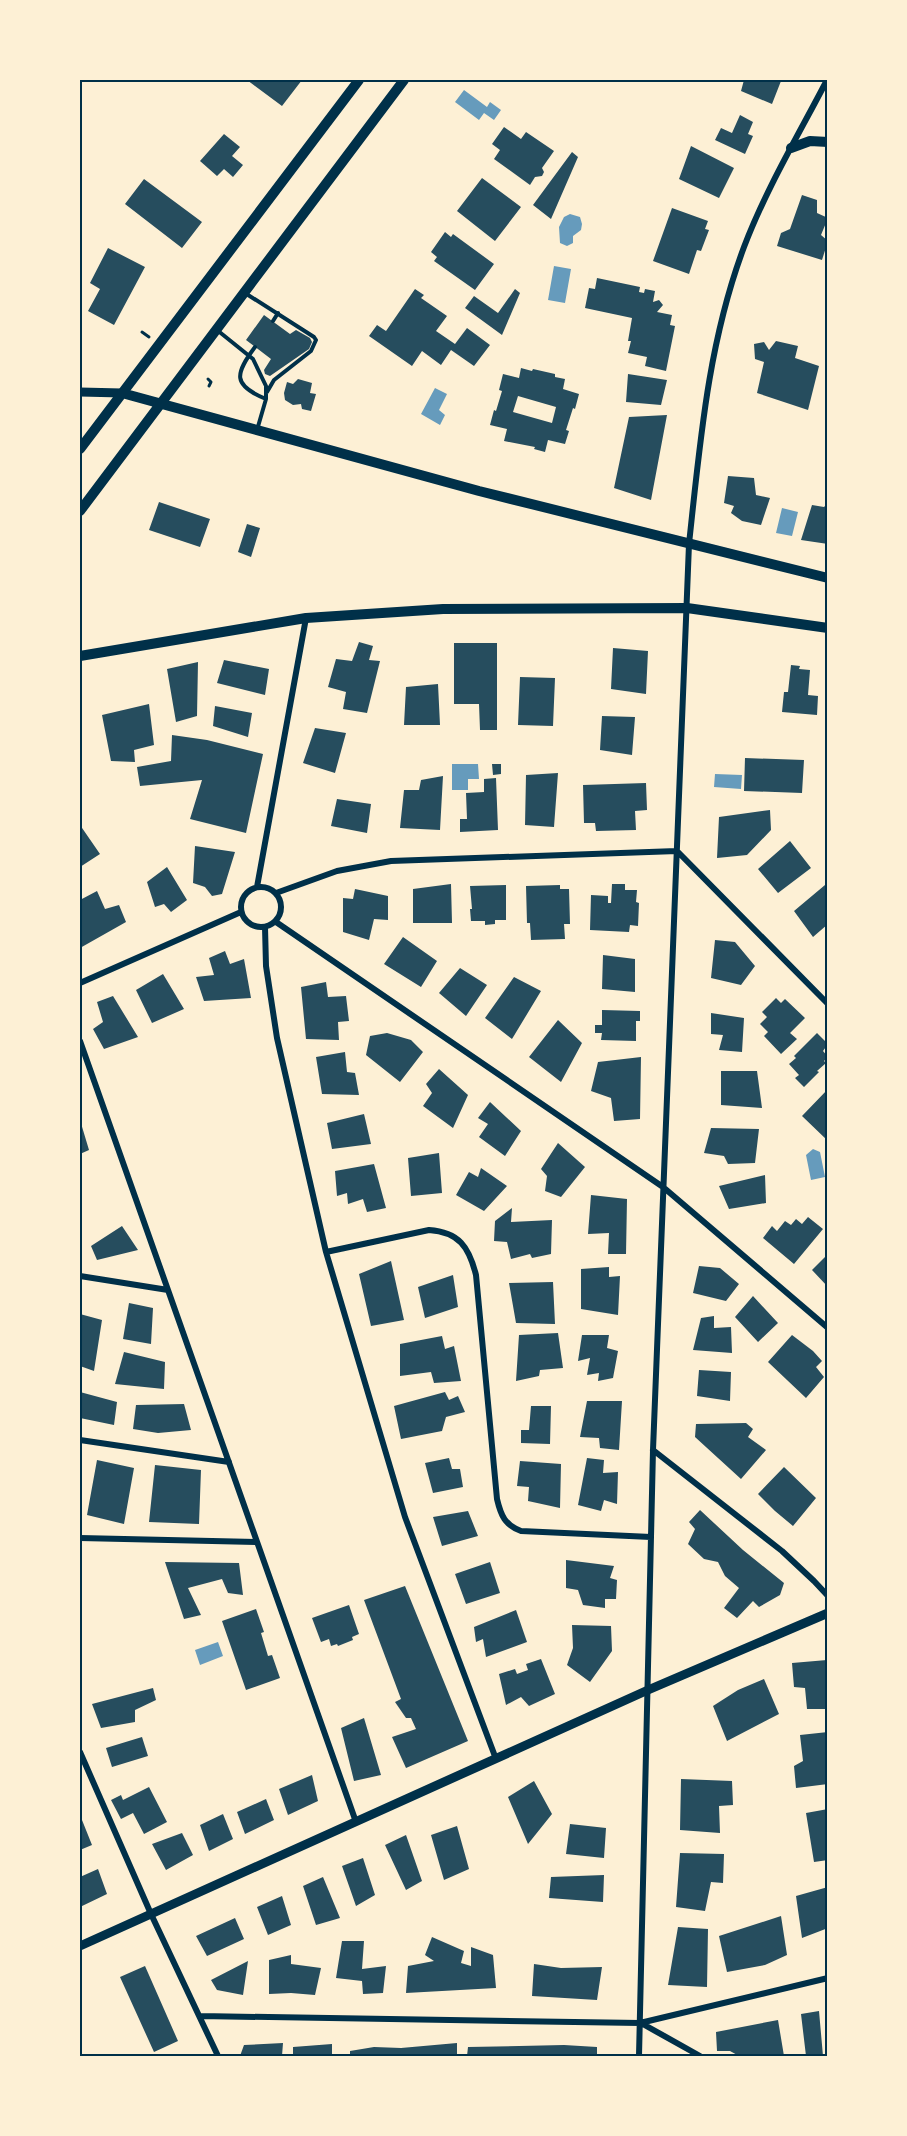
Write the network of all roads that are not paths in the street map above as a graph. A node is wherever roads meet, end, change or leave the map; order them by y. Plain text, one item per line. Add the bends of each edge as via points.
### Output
1 (359, 80) edge
2 (404, 80) edge
3 (827, 80) edge
4 (828, 142) edge
5 (792, 148) junction
6 (244, 293) junction
7 (278, 314) junction
8 (273, 321) dead end
9 (216, 330) junction
10 (255, 347) dead end
11 (249, 356) junction
12 (80, 392) edge
13 (267, 392) junction
14 (122, 393) junction
15 (266, 399) junction
16 (161, 404) junction
17 (257, 430) junction
18 (80, 449) edge
19 (80, 511) edge
20 (690, 544) junction
21 (828, 578) edge
22 (687, 608) junction
23 (306, 618) junction
24 (828, 628) edge
25 (80, 656) edge
26 (677, 851) junction
27 (257, 887) junction
28 (276, 893) junction
29 (241, 912) junction
30 (276, 922) junction
31 (265, 927) junction
32 (80, 983) edge
33 (828, 1004) edge
34 (80, 1041) edge
35 (663, 1187) junction
36 (326, 1252) junction
37 (80, 1276) edge
38 (168, 1290) junction
39 (828, 1328) edge
40 (80, 1440) edge
41 (653, 1450) junction
42 (229, 1462) junction
43 (80, 1538) edge
44 (651, 1538) junction
45 (257, 1542) junction
46 (828, 1596) edge
47 (828, 1613) edge
48 (648, 1690) junction
49 (80, 1752) edge
50 (496, 1760) junction
51 (356, 1822) junction
52 (151, 1914) junction
53 (80, 1946) edge
54 (828, 1978) edge
55 (200, 2016) junction
56 (640, 2023) junction
57 (218, 2056) edge
58 (639, 2056) edge
59 (700, 2056) edge

1 - 14 main road
2 - 6 main road
3 - 5 street
4 - 5 main road via 810,141
5 - 20 street via 752,228 724,308 702,415
6 - 7 lane
6 - 9 main road
7 - 8 lane
7 - 13 lane via 314,337 316,344 274,380
9 - 11 lane
9 - 16 main road
10 - 11 lane
11 - 13 lane
11 - 15 lane via 239,375 240,383
12 - 14 street
13 - 15 lane
14 - 16 main road
14 - 18 main road
15 - 17 lane
16 - 17 main road
16 - 19 main road
17 - 20 main road
20 - 21 main road
20 - 22 street
22 - 23 main road via 443,609
22 - 24 main road
22 - 26 street
23 - 25 main road
23 - 27 street
26 - 28 street via 391,861 337,871
26 - 33 street
26 - 35 street
27 - 28 street
27 - 29 street via 246,893
28 - 30 street via 282,904
29 - 31 street via 253,926
29 - 32 street
30 - 31 street
30 - 35 street
31 - 36 street via 266,966 277,1038
34 - 38 street
35 - 39 street
35 - 41 street
36 - 44 street via 429,1230 456,1236 472,1259 476,1275 497,1499 508,1526 521,1531
36 - 50 street via 405,1517
37 - 38 street
38 - 42 street
40 - 42 street
41 - 44 street
41 - 46 street via 782,1551
42 - 45 street
43 - 45 street
44 - 48 street
45 - 51 street
47 - 48 street
48 - 50 street
48 - 56 street
49 - 52 street
50 - 51 street
51 - 52 street
52 - 53 street
52 - 55 street
54 - 56 street
55 - 56 street
55 - 57 street
56 - 58 street
56 - 59 street

